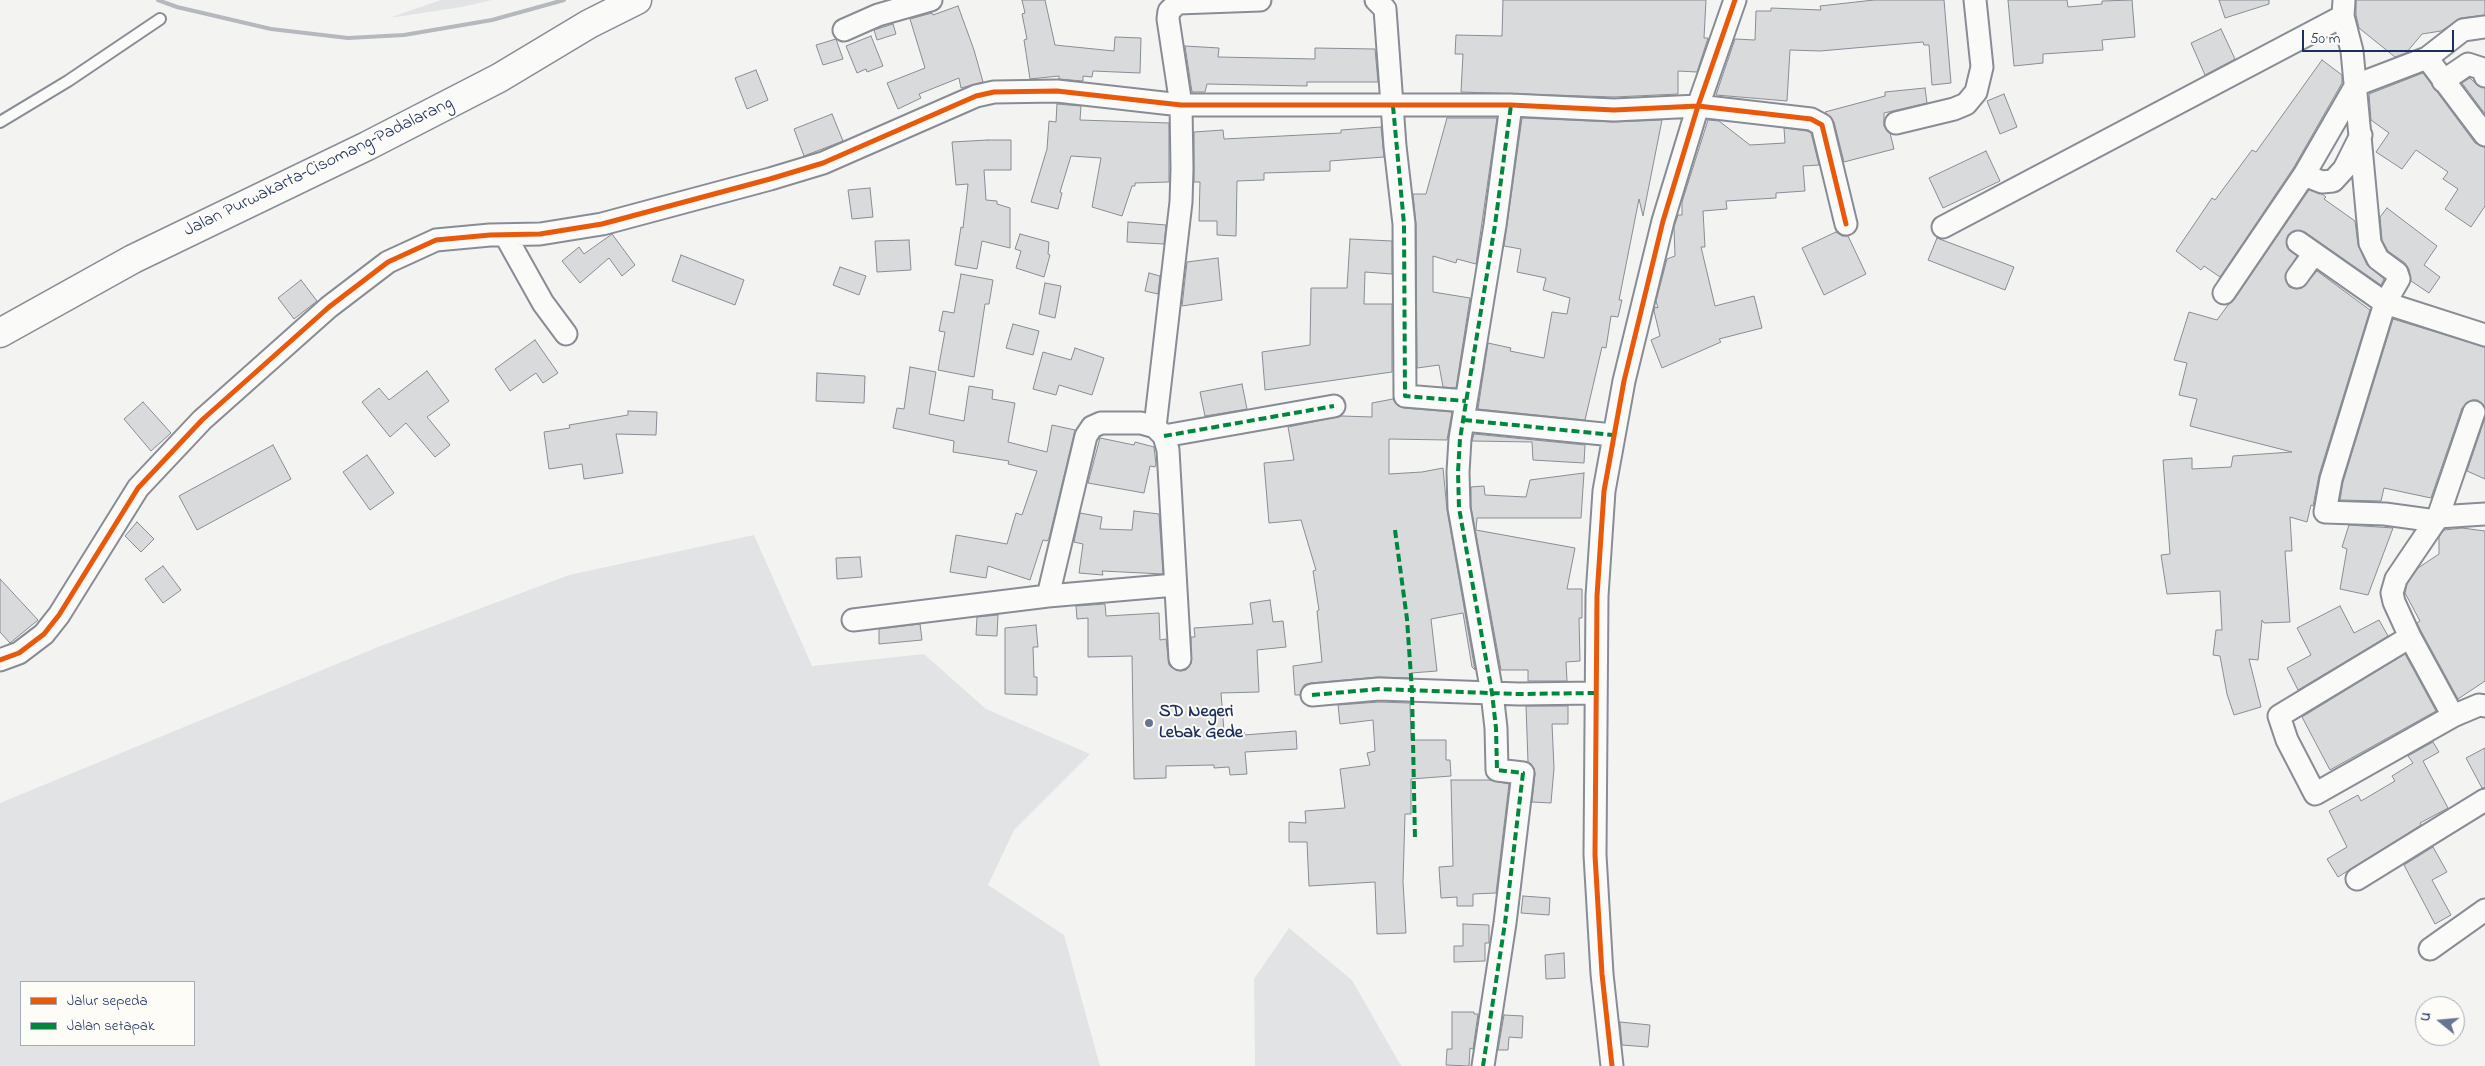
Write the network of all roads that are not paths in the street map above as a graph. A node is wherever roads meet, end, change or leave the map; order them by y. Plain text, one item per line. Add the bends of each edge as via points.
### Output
1 (637, 0) edge
2 (930, 0) edge
3 (1260, 0) edge
4 (1376, 0) edge
5 (1735, 0) edge
6 (1975, 0) edge
7 (2343, 8) edge
8 (160, 19) dead end
9 (2485, 27) edge
10 (844, 30) dead end
11 (2427, 58) junction
12 (2485, 76) edge
13 (2443, 80) junction
14 (2356, 85) junction
15 (1511, 105) junction
16 (1181, 106) junction
17 (1393, 106) junction
18 (1698, 106) junction
19 (0, 122) edge
20 (1896, 123) dead end
21 (2485, 135) edge
22 (2361, 136) junction
23 (2304, 175) junction
24 (1846, 224) dead end
25 (1943, 227) dead end
26 (505, 236) junction
27 (2297, 277) dead end
28 (2224, 293) dead end
29 (2385, 303) junction
30 (0, 333) edge
31 (566, 334) dead end
32 (2485, 335) edge
33 (1334, 406) dead end
34 (1465, 410) junction
35 (2474, 412) dead end
36 (1159, 431) junction
37 (1614, 435) junction
38 (2485, 514) edge
39 (2437, 519) junction
40 (1175, 585) junction
41 (1048, 596) junction
42 (853, 620) dead end
43 (2410, 637) junction
44 (1180, 659) dead end
45 (0, 660) edge
46 (1492, 693) junction
47 (1595, 693) junction
48 (1312, 695) dead end
49 (2485, 706) edge
50 (2454, 716) junction
51 (2485, 800) edge
52 (2357, 880) dead end
53 (2485, 910) edge
54 (2430, 949) dead end
55 (1483, 1066) edge
56 (1612, 1066) edge

1 - 30 highway, Jalan Purwakarta–Cisomang–Padalarang via 589,24 491,82 134,259
2 - 10 street
3 - 16 street via 1178,3 1172,6 1168,20
4 - 17 street via 1385,9
5 - 18 street
6 - 20 street via 1982,67 1976,92 1966,104 1954,109
7 - 14 street
7 - 25 street
8 - 19 lane
9 - 11 street via 2463,30
11 - 13 street
11 - 14 street
12 - 13 street via 2483,69 2468,64
13 - 21 street
14 - 22 street
14 - 23 street
15 - 17 street
15 - 18 street via 1614,110
15 - 34 street
16 - 17 street
16 - 26 street via 1057,92 994,92 976,96 823,162 770,180 602,224
16 - 36 street via 1181,202
17 - 34 street via 1404,224 1405,396
18 - 24 street via 1818,121 1822,125
18 - 37 street via 1663,221
22 - 23 street via 2344,169 2333,181 2322,182
22 - 29 street via 2370,243 2378,259 2398,276
23 - 28 street
26 - 31 street via 543,303
26 - 45 street via 436,240 388,262 329,307 202,420 169,454 138,488 44,634 19,653
27 - 29 street via 2305,248
29 - 32 street
29 - 39 street via 2331,479 2325,512
33 - 36 street
34 - 37 street
34 - 46 street via 1460,439 1459,508
35 - 39 street
36 - 40 street via 1168,450
36 - 41 street via 1141,423 1101,423 1092,427 1086,436
37 - 47 street via 1604,491
38 - 39 street
39 - 43 street via 2396,580 2392,592
40 - 41 street
40 - 44 street
41 - 42 street
43 - 50 street
43 - 50 street via 2279,716 2287,740 2315,794
46 - 47 street
46 - 48 street via 1379,689
46 - 55 street via 1497,770 1523,773
47 - 56 street via 1595,855 1602,974
49 - 50 street via 2479,705
51 - 52 street
53 - 54 street

